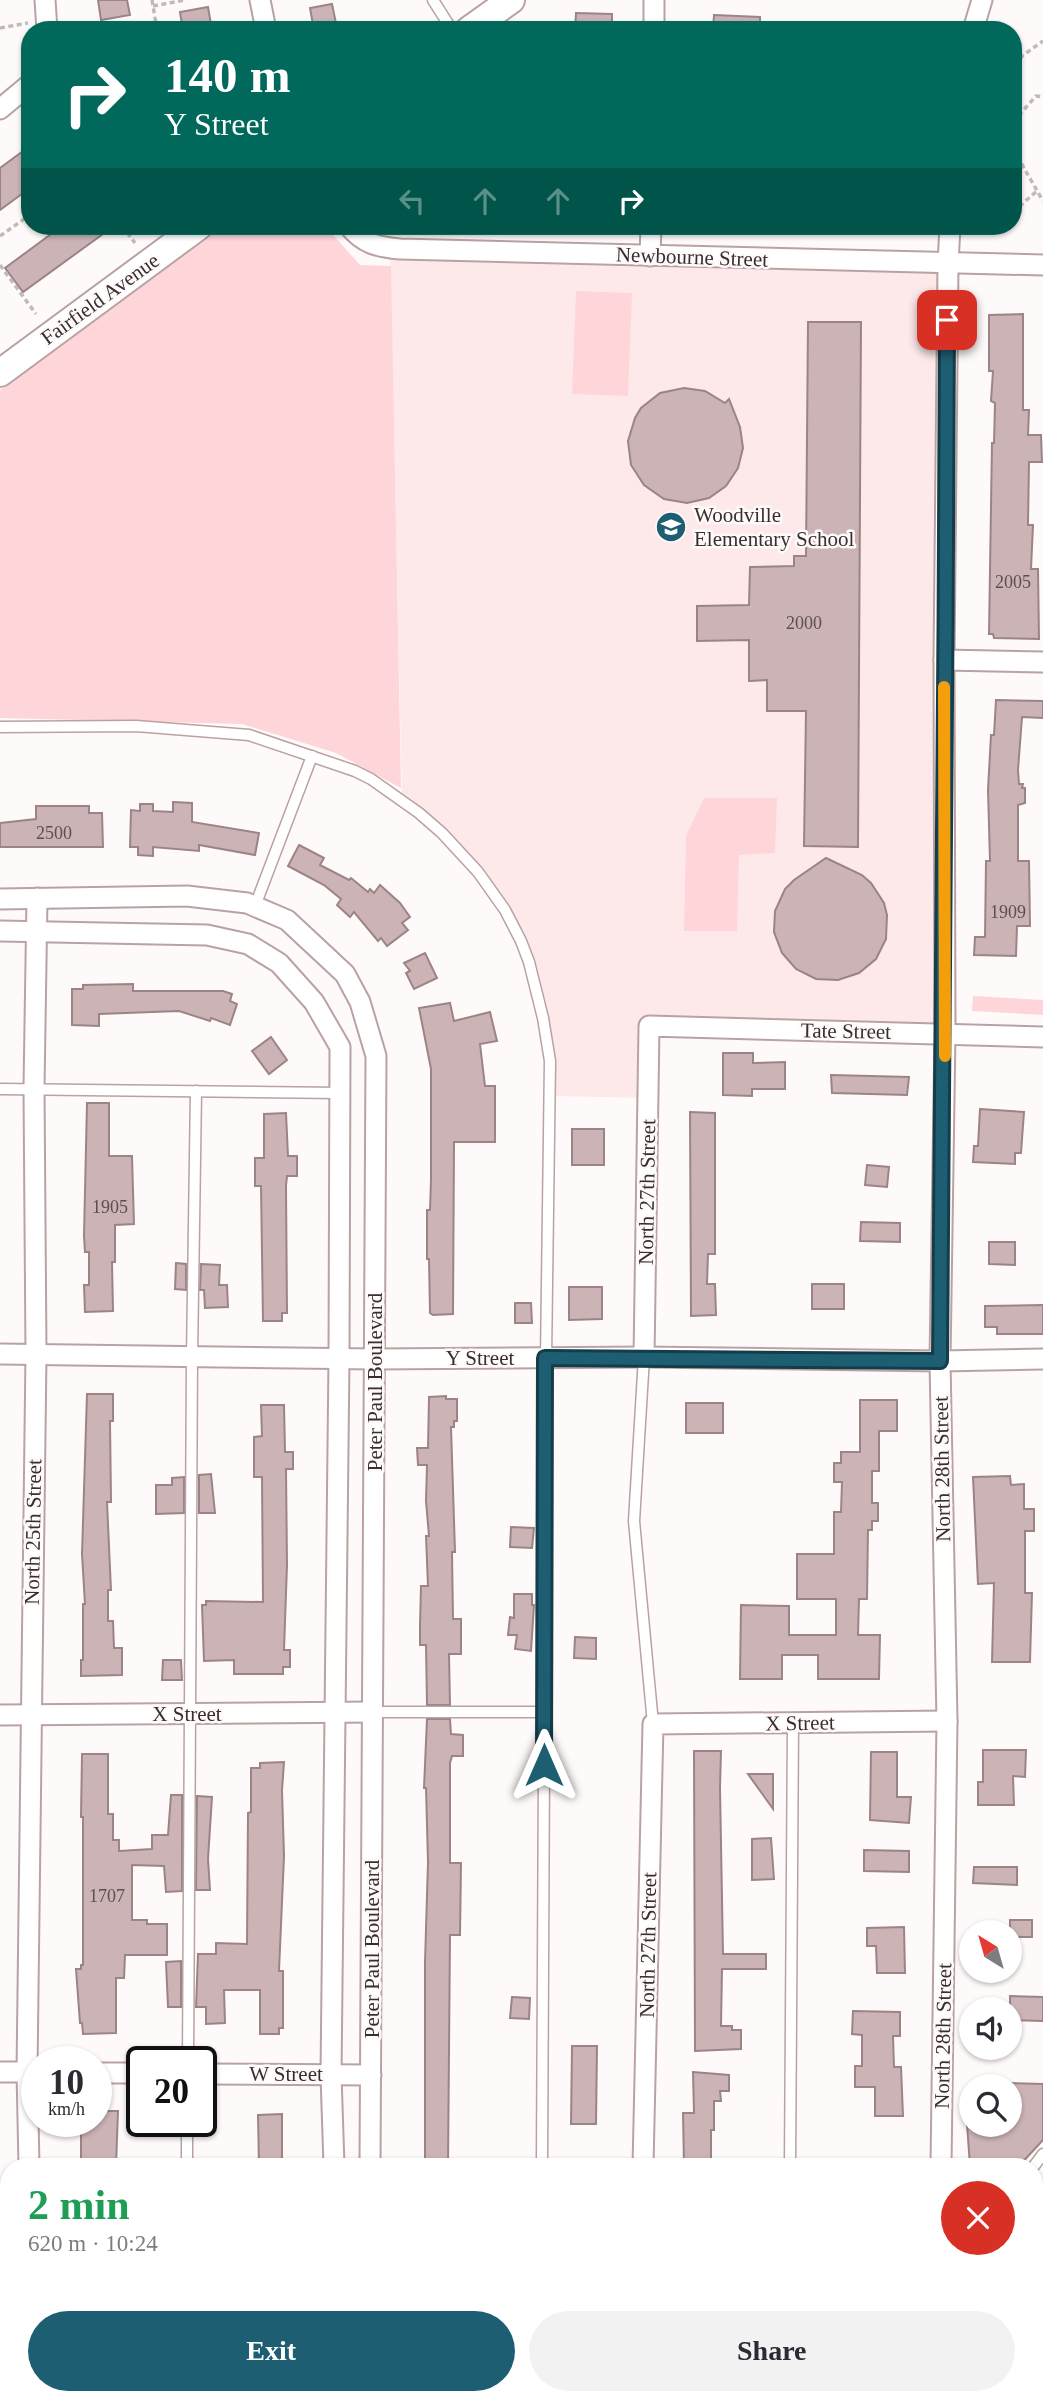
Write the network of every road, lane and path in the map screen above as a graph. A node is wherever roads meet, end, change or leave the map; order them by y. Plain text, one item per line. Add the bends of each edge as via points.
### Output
1 (45, 0) edge
2 (152, 0) edge
3 (185, 0) edge
4 (260, 0) edge
5 (433, 0) edge
6 (511, 0) edge
7 (654, 0) edge
8 (982, 0) edge
9 (153, 6) junction
10 (40, 21) edge
11 (156, 21) edge
12 (264, 21) edge
13 (446, 21) edge
14 (482, 21) edge
15 (654, 21) edge
16 (976, 21) edge
17 (21, 27) edge
18 (0, 28) edge
19 (1043, 41) edge
20 (1022, 57) edge
21 (21, 92) edge
22 (1043, 97) edge
23 (0, 109) edge
24 (1022, 112) edge
25 (1022, 165) edge
26 (1037, 191) junction
27 (1043, 201) edge
28 (1022, 204) edge
29 (21, 221) edge
30 (129, 235) edge
31 (187, 235) edge
32 (357, 235) edge
33 (651, 235) edge
34 (950, 235) edge
35 (0, 236) edge
36 (135, 243) dead end
37 (650, 256) junction
38 (948, 264) junction
39 (0, 265) edge
40 (1043, 265) edge
41 (36, 314) dead end
42 (0, 373) edge
43 (944, 660) junction
44 (1043, 662) edge
45 (0, 727) edge
46 (312, 756) junction
47 (37, 898) junction
48 (0, 899) edge
49 (255, 906) junction
50 (36, 930) junction
51 (0, 931) edge
52 (649, 1026) joint
53 (945, 1033) junction
54 (1043, 1037) edge
55 (34, 1088) junction
56 (0, 1089) edge
57 (196, 1091) junction
58 (340, 1093) junction
59 (0, 1354) edge
60 (36, 1354) junction
61 (192, 1357) junction
62 (644, 1357) junction
63 (339, 1358) junction
64 (545, 1358) junction
65 (375, 1359) junction
66 (1043, 1359) edge
67 (940, 1361) junction
68 (373, 1712) junction
69 (544, 1712) junction
70 (335, 1713) junction
71 (190, 1714) junction
72 (0, 1715) edge
73 (30, 1715) junction
74 (947, 1721) junction
75 (793, 1723) junction
76 (653, 1724) junction
77 (32, 2046) edge
78 (188, 2046) edge
79 (0, 2072) edge
80 (21, 2072) edge
81 (217, 2074) edge
82 (331, 2075) junction
83 (371, 2075) junction
84 (30, 2137) edge
85 (187, 2137) edge
86 (29, 2158) edge
87 (187, 2158) edge
88 (334, 2158) edge
89 (370, 2158) edge
90 (542, 2158) edge
91 (643, 2158) edge
92 (790, 2158) edge
93 (941, 2158) edge

1 - 10 street
2 - 9 path
3 - 9 path
4 - 12 street
5 - 13 lane
6 - 14 main road
7 - 15 street
8 - 16 street
9 - 11 path
17 - 18 path
19 - 20 path
21 - 23 street
22 - 24 path via 1036,96
25 - 26 path
26 - 27 path
26 - 28 path
29 - 35 path
30 - 36 path
31 - 42 main road, Fairfield Avenue
32 - 37 street, Newbourne Street via 379,247 400,249
33 - 37 street
34 - 38 street, North 28th Street
37 - 38 street, Newbourne Street
38 - 40 street, Newbourne Street
38 - 43 street, North 28th Street
39 - 41 path
43 - 44 street
43 - 53 street, North 28th Street
45 - 46 lane via 136,726 249,735
46 - 49 lane
46 - 64 lane via 372,779 434,827 478,872 521,941 543,1017 550,1062
47 - 48 street, Peter Paul Boulevard
47 - 49 street, Peter Paul Boulevard via 187,896
47 - 50 street, North 25th Street
49 - 65 street, Peter Paul Boulevard via 287,920 345,974 360,1002 376,1056
50 - 51 street, Peter Paul Boulevard
50 - 55 street, North 25th Street
50 - 58 street, Peter Paul Boulevard via 207,935 248,944 279,963 314,1003 340,1047
52 - 53 street, Tate Street
52 - 62 street, North 27th Street
53 - 54 street, Tate Street
53 - 67 street, North 28th Street
55 - 56 lane
55 - 57 lane
55 - 60 street, North 25th Street
57 - 58 lane
57 - 61 lane
58 - 63 street, Peter Paul Boulevard
59 - 60 street, Y Street
60 - 61 street, Y Street
60 - 73 street, North 25th Street
61 - 63 street, Y Street
61 - 71 lane
62 - 64 street, Y Street
62 - 67 street, Y Street
62 - 76 lane via 634,1521
63 - 65 street, Y Street
63 - 70 street, Peter Paul Boulevard
64 - 65 street, Y Street
64 - 69 lane
65 - 68 street, Peter Paul Boulevard
66 - 67 street, Y Street
67 - 74 street, North 28th Street
68 - 69 lane
68 - 70 street, X Street
68 - 83 street, Peter Paul Boulevard
69 - 90 lane
70 - 71 street, X Street
70 - 82 street, Peter Paul Boulevard
71 - 73 street, X Street
71 - 78 lane
72 - 73 street, X Street
73 - 77 street, North 25th Street
74 - 75 street, X Street
74 - 93 street, North 28th Street
75 - 76 street, X Street
75 - 92 lane
76 - 91 street, North 27th Street
79 - 80 street
81 - 82 street, W Street
82 - 83 street, W Street
82 - 88 street, Peter Paul Boulevard
83 - 89 street, Peter Paul Boulevard
84 - 86 street, North 25th Street
85 - 87 lane

